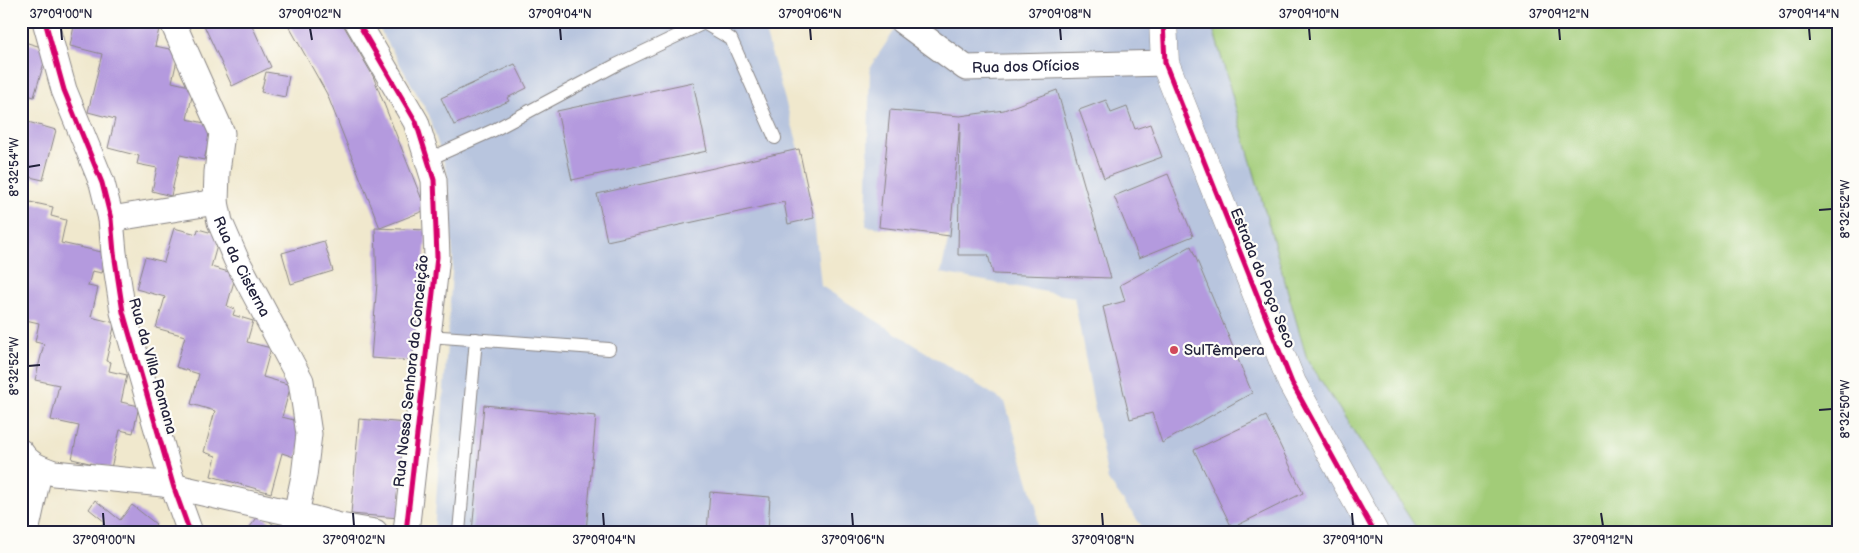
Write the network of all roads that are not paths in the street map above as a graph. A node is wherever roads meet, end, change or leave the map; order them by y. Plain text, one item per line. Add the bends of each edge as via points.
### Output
1 (45, 21) edge
2 (172, 21) edge
3 (356, 21) edge
4 (902, 21) edge
5 (1163, 21) edge
6 (1165, 62) junction
7 (775, 138) dead end
8 (428, 160) junction
9 (216, 202) junction
10 (111, 219) junction
11 (428, 336) junction
12 (476, 339) junction
13 (609, 349) dead end
14 (30, 460) edge
15 (174, 488) junction
16 (296, 514) junction
17 (26, 532) edge
18 (190, 532) edge
19 (375, 532) edge
20 (406, 532) edge
21 (459, 532) edge
22 (1374, 532) edge

1 - 10 street, Rua da Villa Romana via 64,90 102,183
2 - 9 street, Rua da Cisterna via 222,133
3 - 8 street, Rua Nossa Senhora da Conceição via 416,122
4 - 6 street, Rua dos Ofícios via 966,68
5 - 6 street, Estrada do Poço Seco
6 - 22 street, Estrada do Poço Seco via 1292,383
7 - 8 lane via 732,39 704,23
8 - 11 street, Rua Nossa Senhora da Conceição via 434,180 437,257
9 - 10 street
9 - 16 street, Rua da Cisterna via 220,222 236,259 301,381 309,434
10 - 15 street, Rua da Villa Romana via 122,312
11 - 12 lane
11 - 20 street, Rua Nossa Senhora da Conceição
12 - 13 lane
12 - 21 lane
14 - 15 street via 54,473 163,484
14 - 17 street
15 - 16 street
15 - 18 street, Rua da Villa Romana
16 - 19 street

